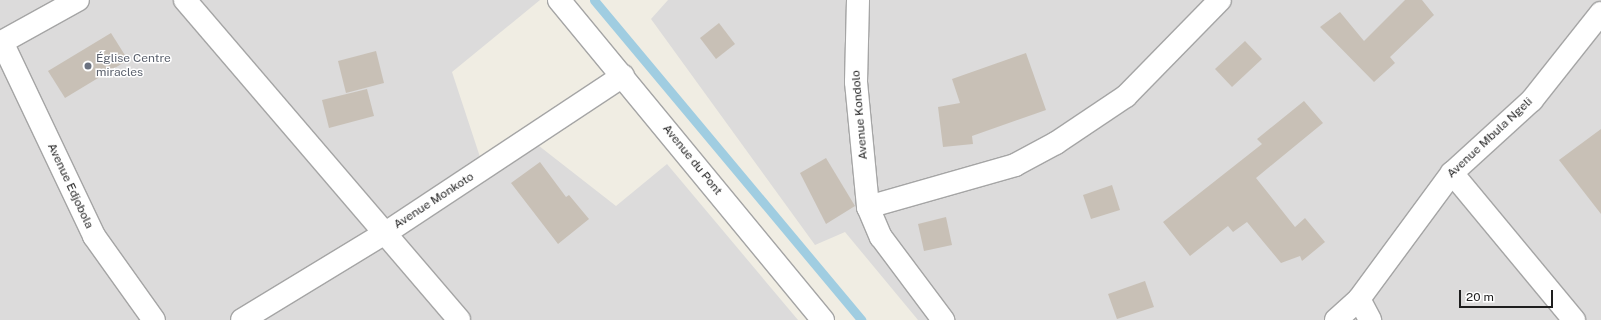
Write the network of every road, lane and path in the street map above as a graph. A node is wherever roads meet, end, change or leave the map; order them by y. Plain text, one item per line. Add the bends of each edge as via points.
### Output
1 (78, 0) edge
2 (185, 0) edge
3 (559, 0) edge
4 (858, 0) edge
5 (1220, 0) edge
6 (1601, 13) edge
7 (1, 42) edge
8 (623, 76) junction
9 (1452, 173) junction
10 (868, 206) junction
11 (387, 232) junction
12 (1359, 299) junction
13 (154, 320) edge
14 (242, 320) edge
15 (459, 320) edge
16 (823, 320) edge
17 (943, 320) edge
18 (1336, 320) edge
19 (1370, 320) edge
20 (1574, 320) edge

1 - 7 street
2 - 11 street
3 - 8 street, Avenue du Pont
4 - 10 street, Avenue Kondolo via 856,82
5 - 10 street via 1126,96 1056,143 1015,165
6 - 9 street, Avenue Mbula Ngeli via 1532,100
7 - 13 street, Avenue Edjobola via 94,236
8 - 11 street, Avenue Monkoto
8 - 16 street, Avenue du Pont
9 - 12 street, Avenue Mbula Ngeli
9 - 20 street
10 - 17 street, Avenue Kondolo via 881,237
11 - 14 street, Avenue Monkoto
11 - 15 street
12 - 18 street, Avenue Mbula Ngeli
12 - 19 street

